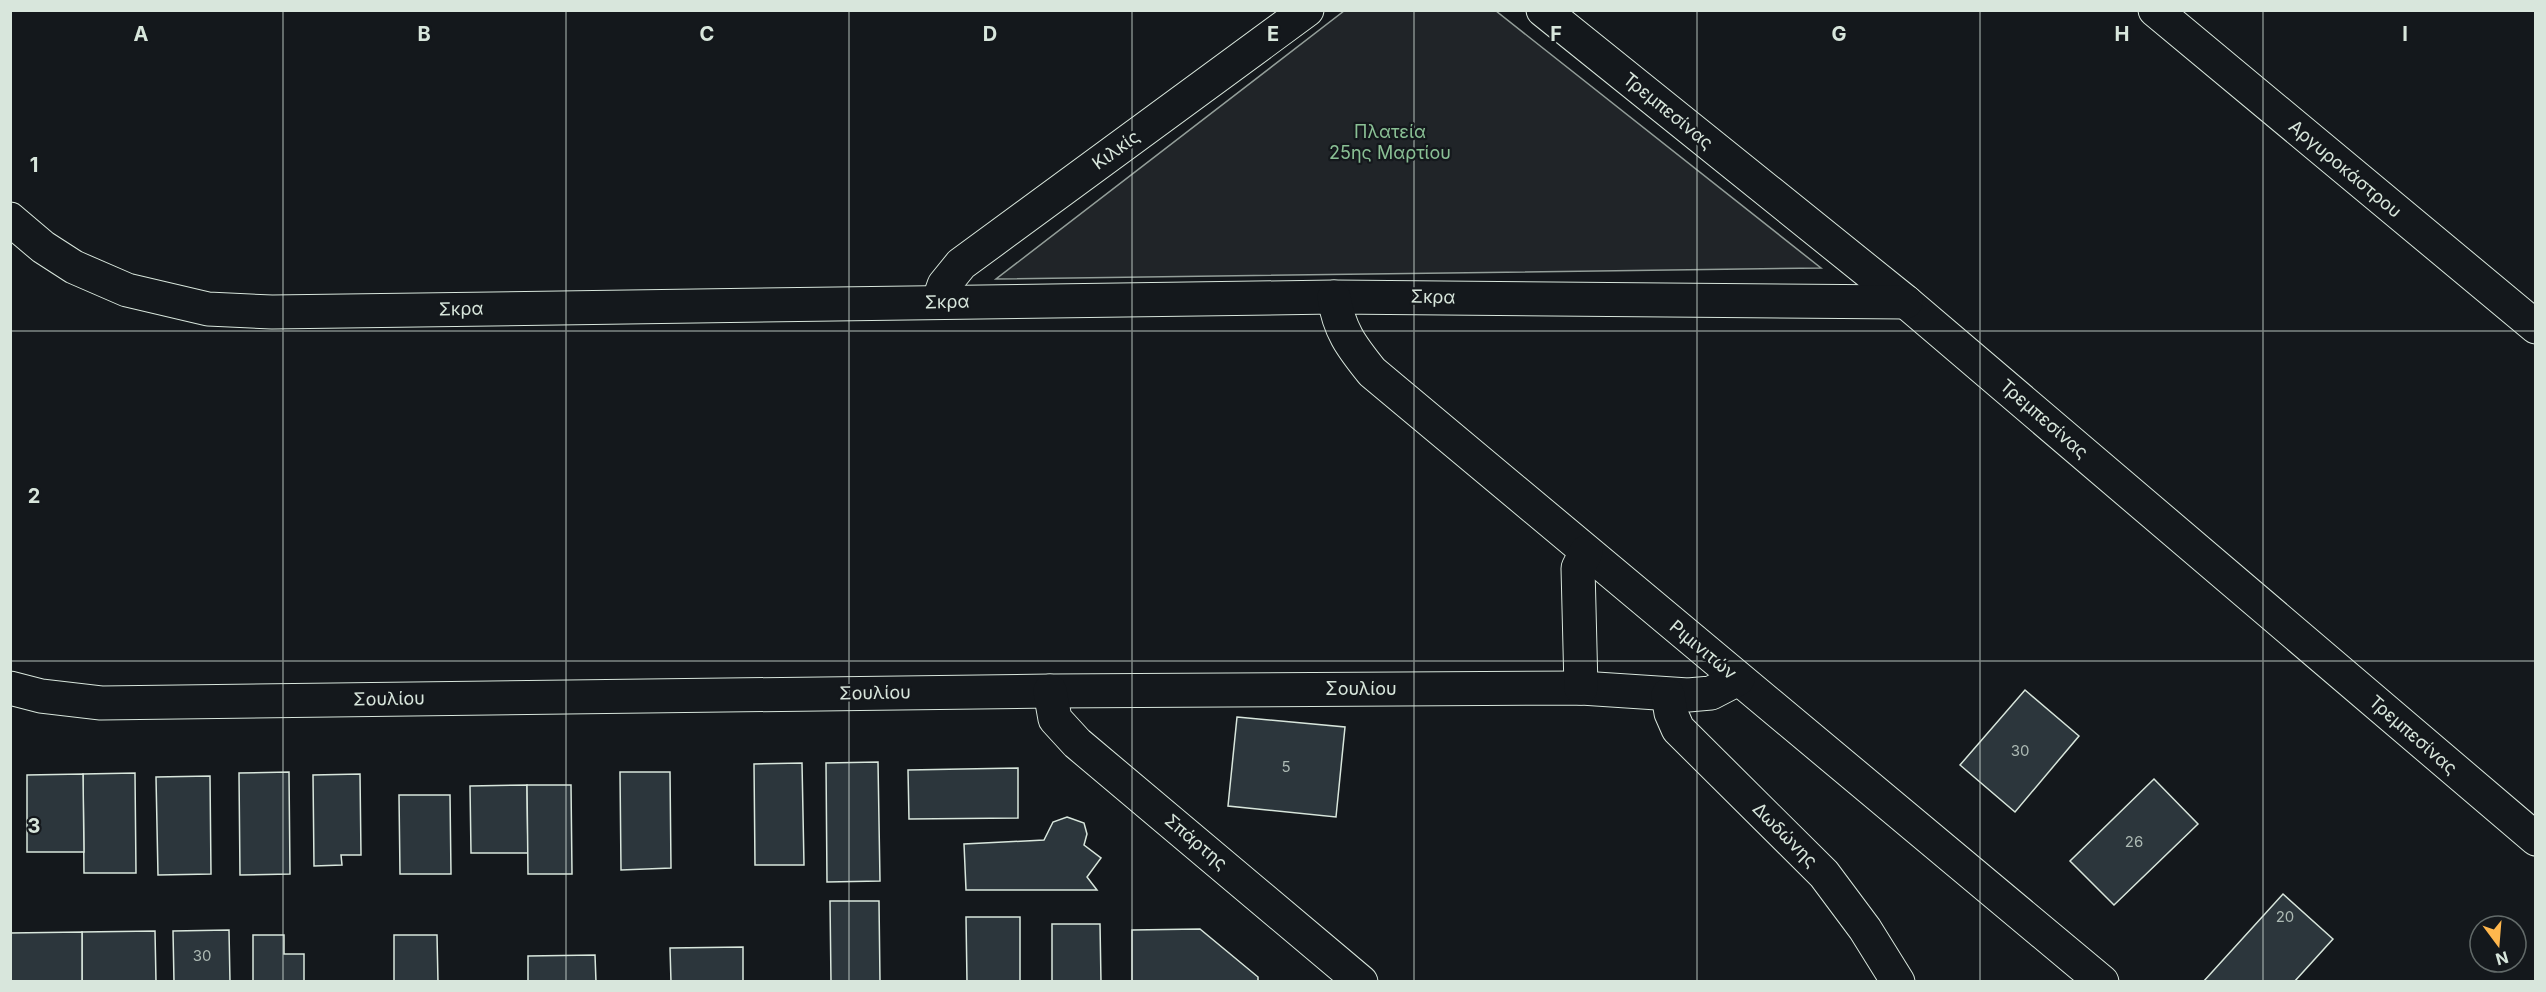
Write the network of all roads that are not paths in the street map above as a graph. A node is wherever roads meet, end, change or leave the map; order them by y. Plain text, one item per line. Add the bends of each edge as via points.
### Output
1 (1307, 10) edge
2 (1543, 10) edge
3 (2155, 10) edge
4 (10, 219) edge
5 (1334, 297) junction
6 (938, 302) junction
7 (1906, 302) junction
8 (2535, 327) edge
9 (1586, 552) junction
10 (1738, 679) junction
11 (10, 688) edge
12 (1581, 688) junction
13 (1050, 690) junction
14 (1668, 695) junction
15 (2535, 840) edge
16 (1328, 969) edge
17 (1361, 981) edge
18 (1898, 981) edge
19 (2101, 981) edge

1 - 6 street, Κιλκίς via 961,264 944,285
2 - 7 street, Τρεμπεσίνας
3 - 8 street, Αργυροκάστρου
4 - 6 street, Σκρα via 74,267 127,290 208,309 272,312
5 - 6 street, Σκρα
5 - 7 street, Σκρα
5 - 9 street, Ριμινιτών via 1348,341 1372,372
7 - 15 street, Τρεμπεσίνας
9 - 10 street, Ριμινιτών
9 - 12 street via 1578,568
10 - 14 street, Σουλίου via 1711,693
10 - 19 street, Ριμινιτών
11 - 13 street, Σουλίου via 100,703
12 - 13 street, Σουλίου
12 - 14 street, Σουλίου
13 - 16 street, Σπάρτης via 1055,719 1077,743
14 - 18 street, Δωδώνης via 1678,729 1824,874
16 - 17 street, Σπάρτης

